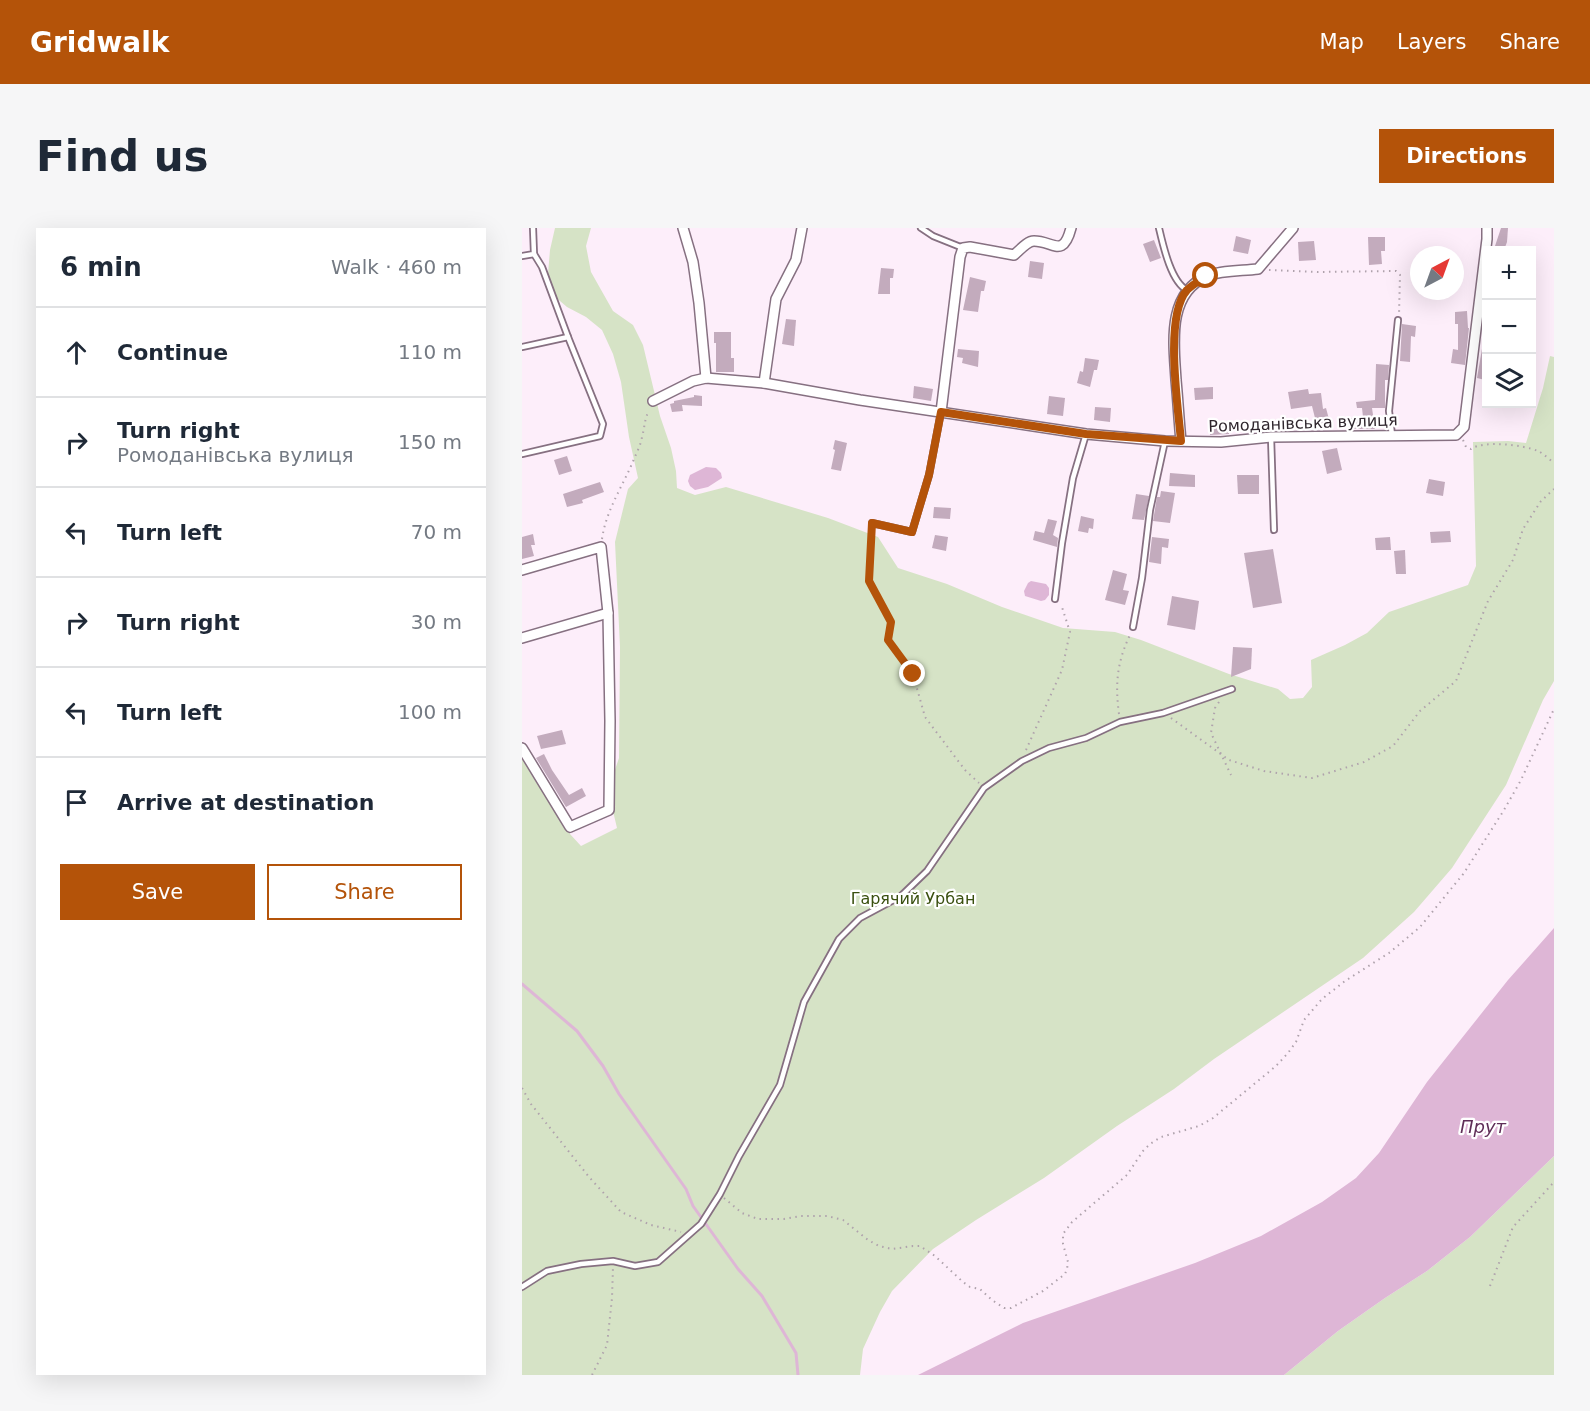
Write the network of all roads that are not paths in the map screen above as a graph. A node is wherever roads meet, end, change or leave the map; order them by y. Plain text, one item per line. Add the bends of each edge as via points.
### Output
1 (533, 228) edge
2 (683, 228) edge
3 (802, 228) edge
4 (921, 228) edge
5 (1071, 228) edge
6 (1159, 228) edge
7 (1293, 228) edge
8 (1486, 228) edge
9 (963, 248) junction
10 (534, 254) junction
11 (522, 256) edge
12 (1187, 290) junction
13 (1398, 321) road end
14 (568, 337) junction
15 (522, 347) edge
16 (706, 378) junction
17 (764, 383) junction
18 (653, 400) road end
19 (941, 412) junction
20 (1086, 434) junction
21 (1392, 435) junction
22 (1271, 437) junction
23 (1165, 441) junction
24 (1181, 441) junction
25 (522, 454) edge
26 (872, 523) road end
27 (1274, 530) dead end
28 (522, 570) edge
29 (1055, 599) road end
30 (608, 614) junction
31 (1134, 627) road end
32 (522, 638) edge
33 (1232, 689) dead end
34 (522, 748) edge
35 (522, 1287) edge

1 - 10 lane
2 - 16 street via 699,303
3 - 17 street via 796,260 776,299
4 - 9 lane
5 - 9 street via 1062,245 1034,241 1014,255
6 - 12 lane via 1173,273 1180,287
7 - 12 street via 1258,269 1206,276
8 - 21 street, Ромоданівська вулиця via 1464,427 1456,435
9 - 19 street
10 - 11 lane
10 - 14 lane
12 - 24 street via 1176,313 1173,340
13 - 21 lane via 1389,411
14 - 15 lane
14 - 25 lane via 603,424 600,436
16 - 17 street, Ромоданівська вулиця
16 - 18 street
17 - 19 street, Ромоданівська вулиця
19 - 20 street, Ромоданівська вулиця
19 - 26 lane via 929,475 912,532
20 - 23 street, Ромоданівська вулиця
20 - 29 lane via 1073,478
21 - 22 street, Ромоданівська вулиця
22 - 24 street, Ромоданівська вулиця
22 - 27 lane
23 - 24 street, Ромоданівська вулиця
23 - 31 lane via 1150,510
28 - 30 street via 601,547
30 - 32 street
30 - 34 street via 609,810 570,827
33 - 35 lane via 1048,748 984,788 927,871 901,896 860,918 839,939 804,1002 780,1085 701,1224 657,1262 635,1266 613,1261 581,1264 547,1271

